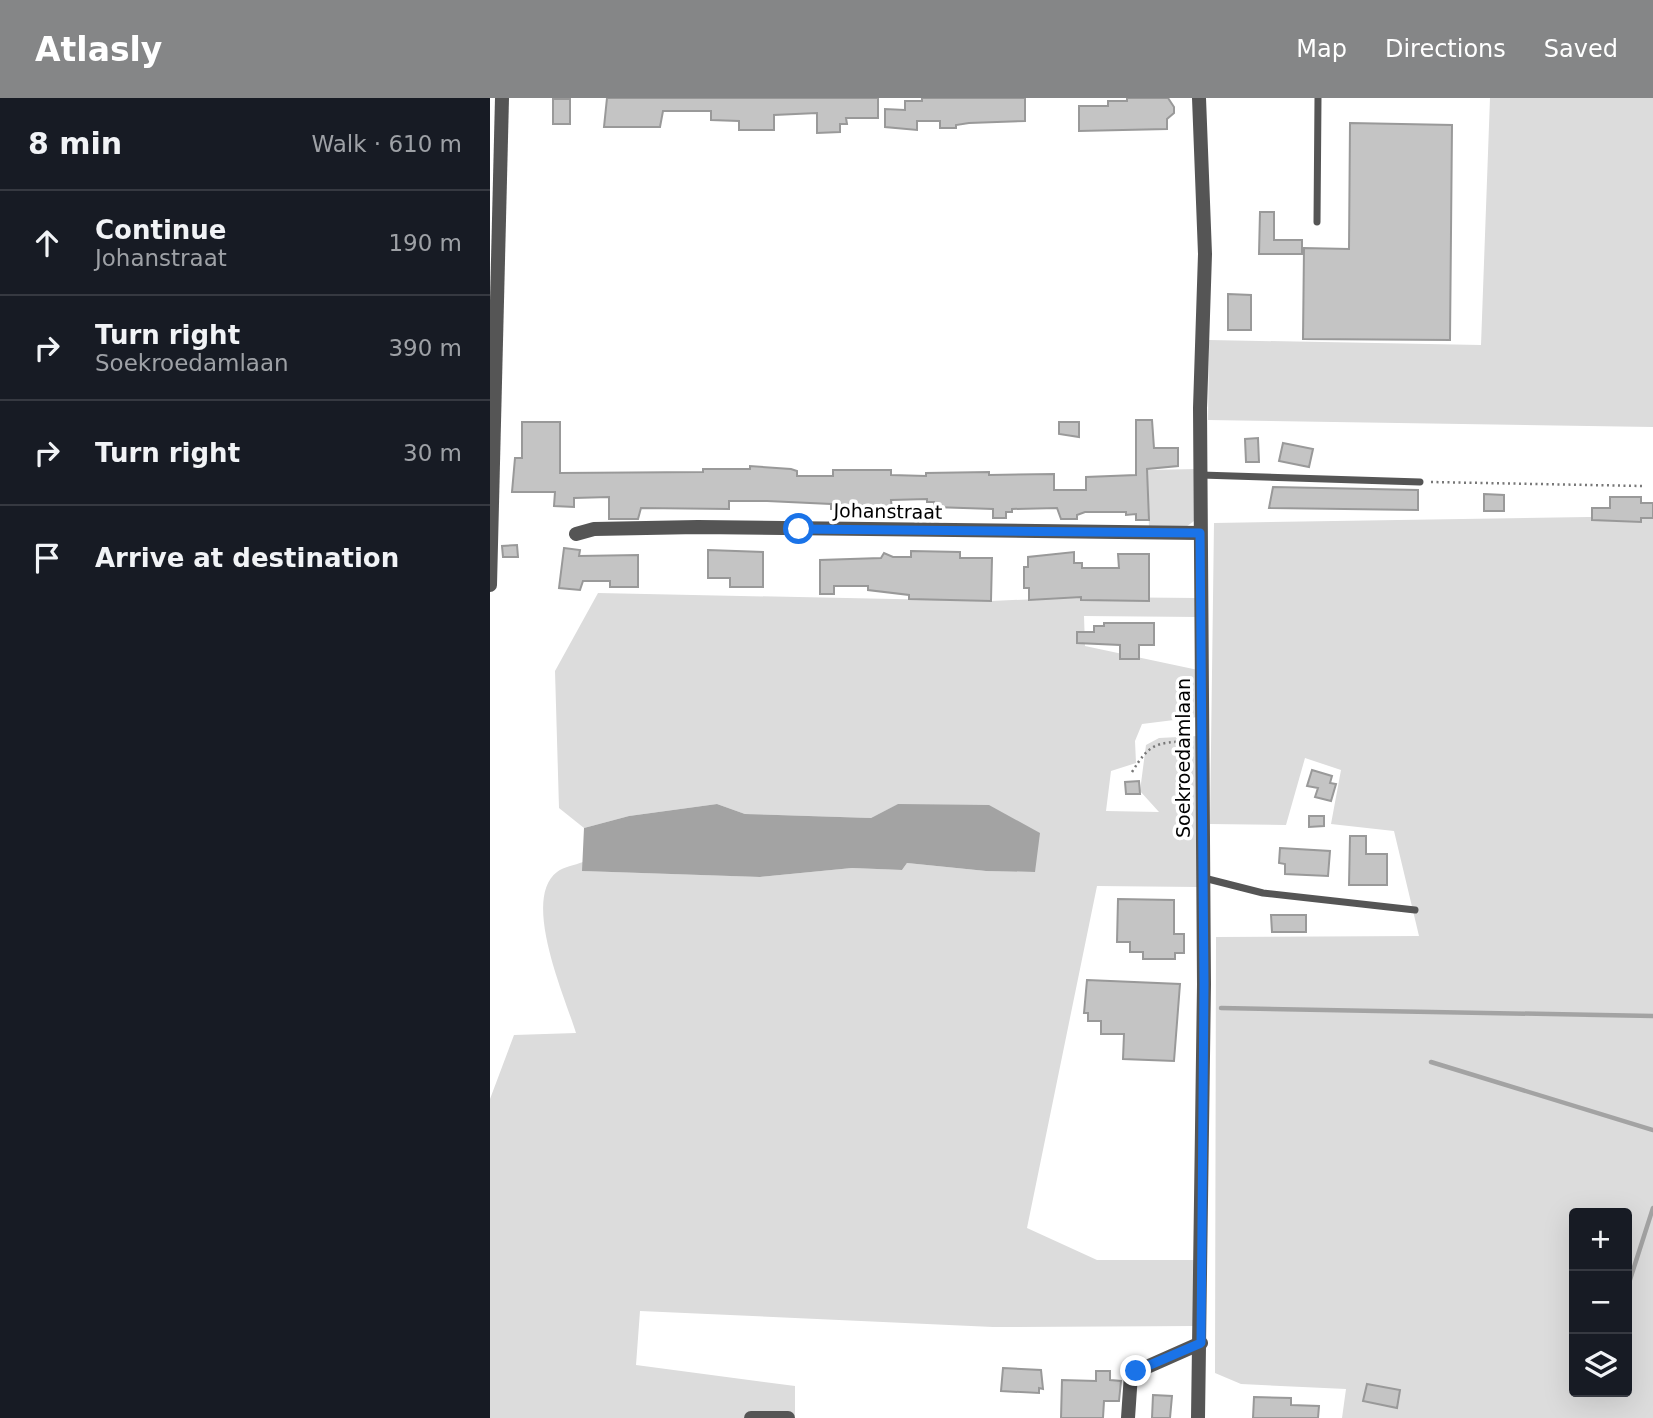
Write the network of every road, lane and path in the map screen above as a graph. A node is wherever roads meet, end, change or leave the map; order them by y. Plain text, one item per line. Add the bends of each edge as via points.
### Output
1 (502, 98) edge
2 (1199, 98) edge
3 (1318, 98) edge
4 (1317, 222) dead end
5 (1200, 475) junction
6 (1420, 482) joint
7 (1642, 486) dead end
8 (1200, 533) junction
9 (576, 534) dead end
10 (490, 585) edge
11 (1202, 740) junction
12 (1132, 772) dead end
13 (1203, 878) junction
14 (1415, 910) dead end
15 (1201, 1343) junction
16 (751, 1418) edge
17 (788, 1418) edge
18 (1128, 1418) edge
19 (1198, 1418) edge

1 - 10 street
2 - 5 street, Soekroedamlaan via 1205,254
3 - 4 lane
5 - 6 lane
5 - 8 street, Soekroedamlaan
6 - 7 path
8 - 9 street, Johanstraat via 698,527 594,529
8 - 11 street, Soekroedamlaan
11 - 12 path via 1156,743
11 - 13 street, Soekroedamlaan
13 - 14 lane via 1263,893
13 - 15 street, Soekroedamlaan
15 - 18 street via 1131,1374
15 - 19 street, Soekroedamlaan
16 - 17 street

